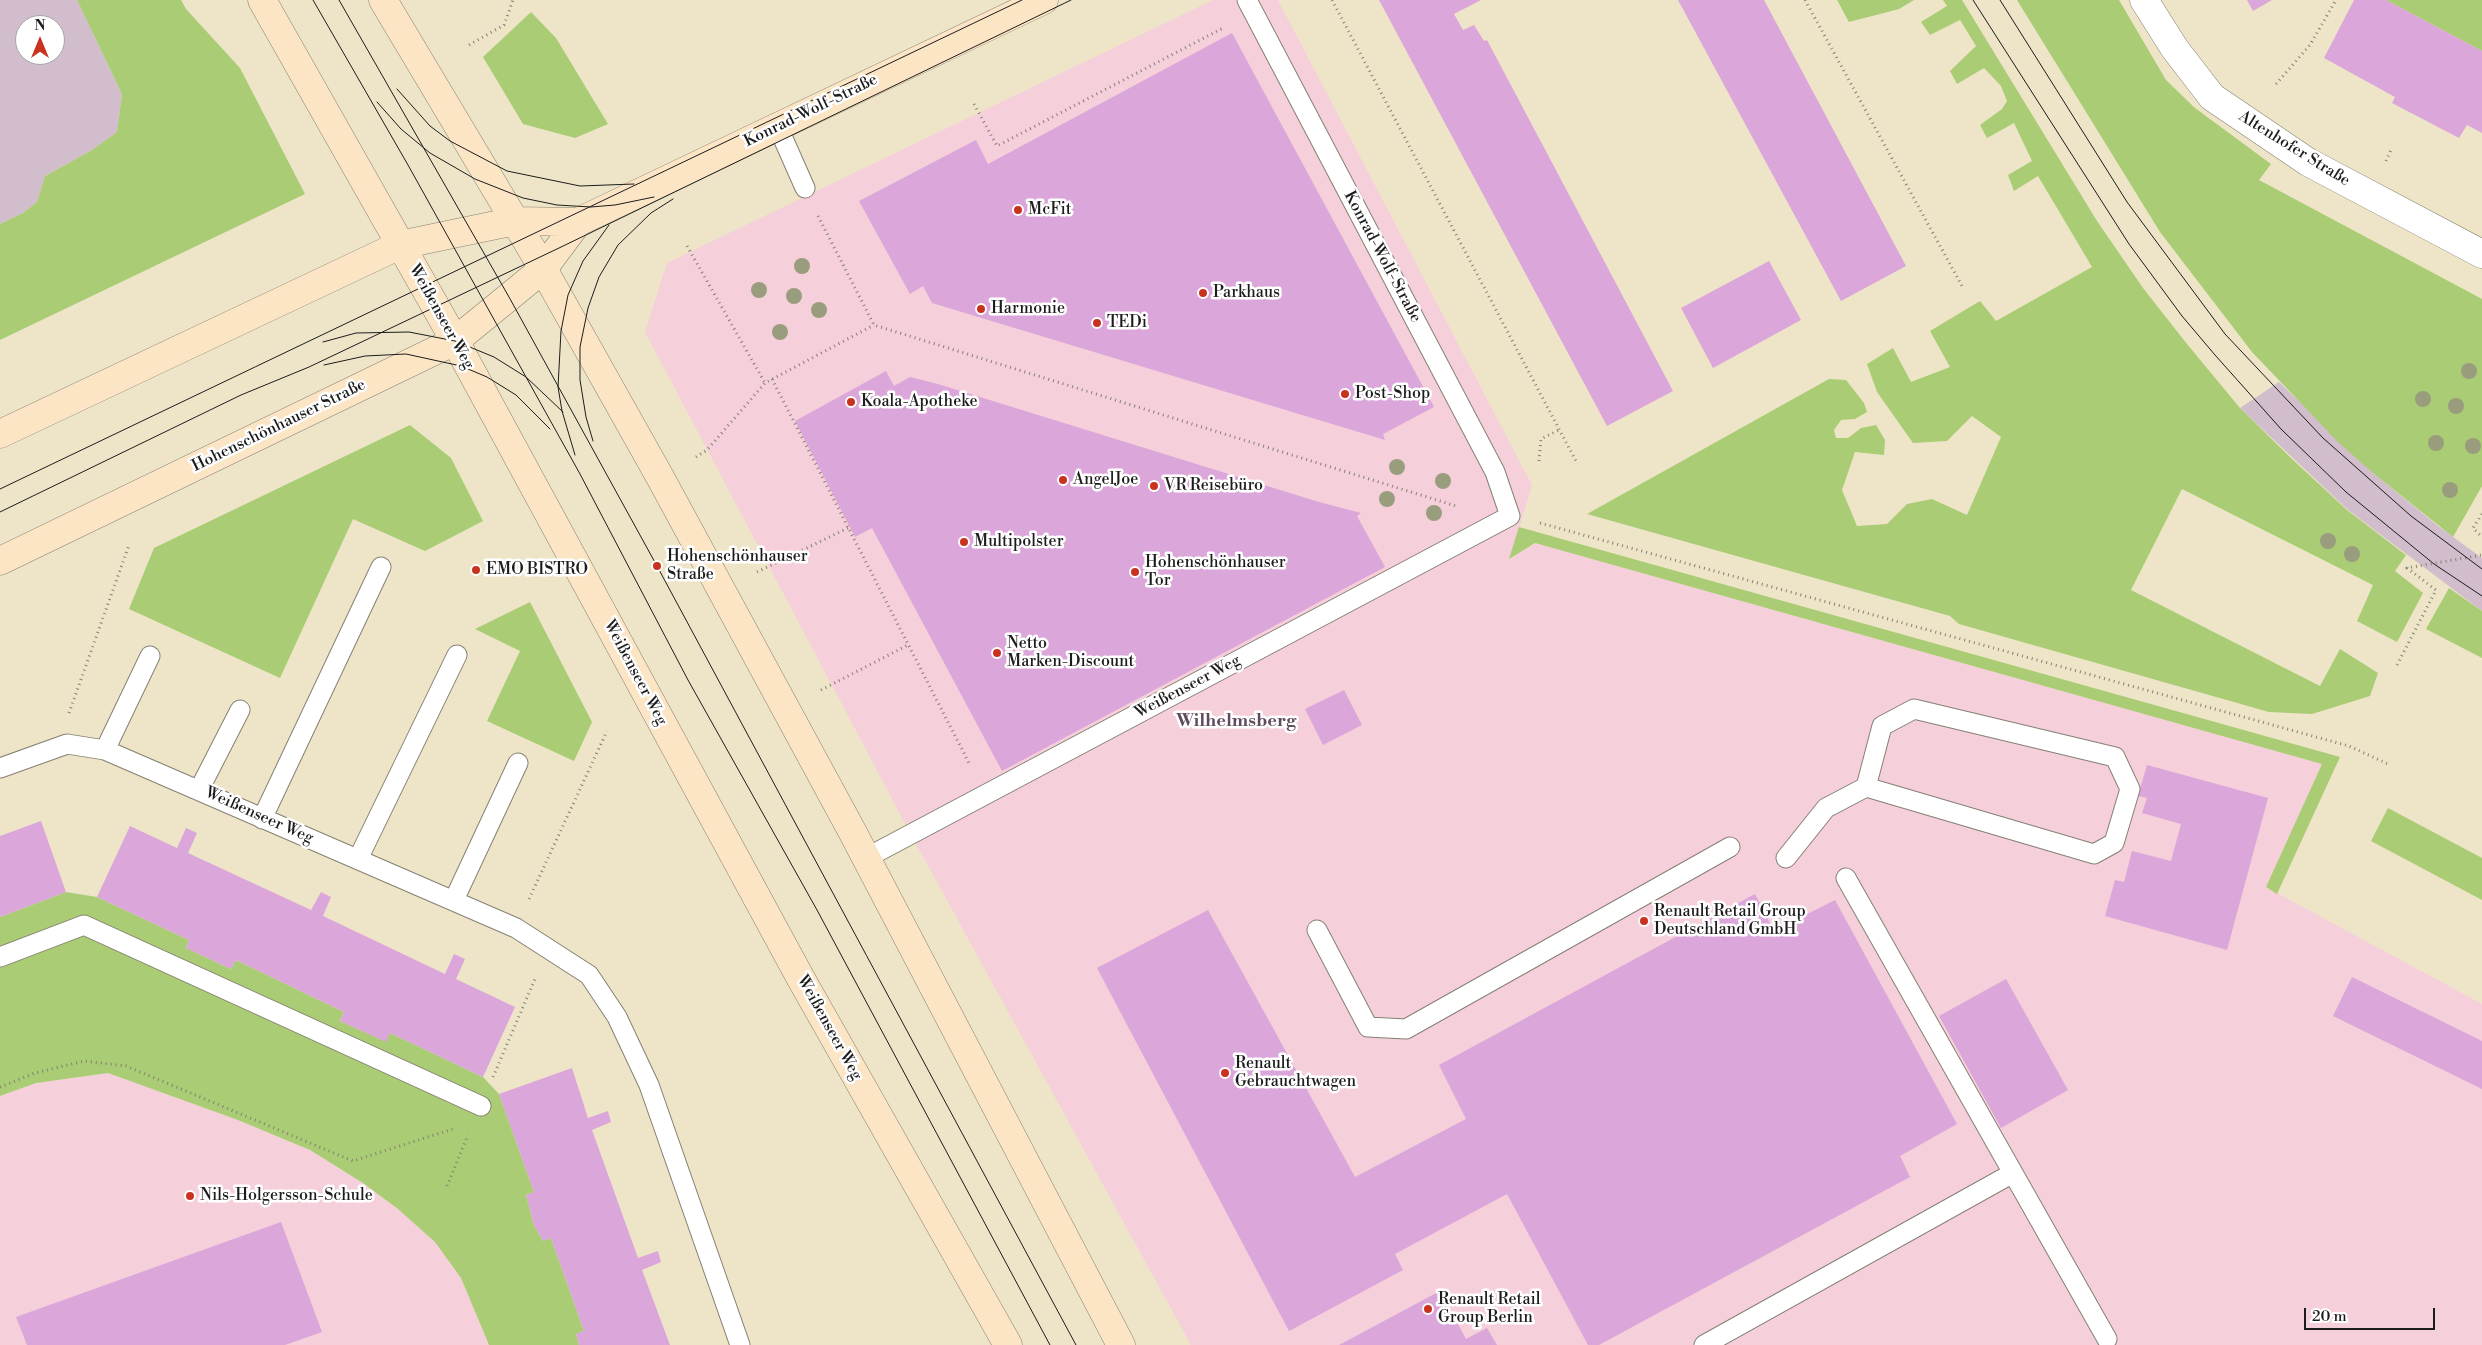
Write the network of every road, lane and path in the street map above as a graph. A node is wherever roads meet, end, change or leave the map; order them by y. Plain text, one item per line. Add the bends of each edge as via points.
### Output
1 (262, 0) edge
2 (383, 0) edge
3 (513, 0) edge
4 (1044, 0) edge
5 (1332, 0) edge
6 (1805, 0) edge
7 (2144, 0) edge
8 (2336, 0) edge
9 (1251, 6) edge
10 (469, 45) dead end
11 (2276, 84) dead end
12 (974, 104) dead end
13 (778, 127) junction
14 (805, 188) joint
15 (516, 221) junction
16 (578, 222) junction
17 (400, 245) junction
18 (687, 246) dead end
19 (2482, 254) edge
20 (543, 269) junction
21 (1962, 286) dead end
22 (874, 325) junction
23 (456, 341) junction
24 (772, 379) junction
25 (765, 383) junction
26 (1559, 430) junction
27 (0, 434) edge
28 (696, 457) dead end
29 (1539, 461) dead end
30 (1577, 463) dead end
31 (2482, 514) edge
32 (1510, 516) junction
33 (848, 528) junction
34 (2482, 537) edge
35 (128, 546) dead end
36 (2482, 555) edge
37 (0, 561) edge
38 (381, 567) dead end
39 (757, 572) dead end
40 (908, 644) junction
41 (150, 656) dead end
42 (457, 656) dead end
43 (2397, 665) dead end
44 (821, 690) dead end
45 (240, 710) dead end
46 (67, 719) dead end
47 (607, 730) dead end
48 (105, 750) junction
49 (518, 763) dead end
50 (2388, 764) dead end
51 (0, 768) edge
52 (1866, 787) junction
53 (199, 790) junction
54 (985, 795) junction
55 (262, 819) junction
56 (1730, 847) dead end
57 (866, 858) junction
58 (1786, 858) dead end
59 (358, 860) junction
60 (1846, 878) dead end
61 (454, 900) junction
62 (528, 901) dead end
63 (1317, 930) dead end
64 (0, 957) edge
65 (535, 978) dead end
66 (506, 1047) dead end
67 (0, 1086) edge
68 (481, 1106) dead end
69 (457, 1128) dead end
70 (464, 1130) dead end
71 (2013, 1174) junction
72 (447, 1186) dead end
73 (2107, 1339) dead end
74 (740, 1345) edge
75 (1008, 1345) edge
76 (1121, 1345) edge
77 (1704, 1345) edge

1 - 17 main road, Weißenseer Weg
2 - 15 main road
3 - 10 path via 504,25
4 - 13 main road, Konrad-Wolf-Straße
5 - 26 path
6 - 21 path
7 - 19 street, Altenhofer Straße via 2212,98 2308,162
8 - 11 path via 2310,45
9 - 12 path via 997,146
9 - 32 lane, Konrad-Wolf-Straße via 1496,472
13 - 14 lane
13 - 16 main road, Konrad-Wolf-Straße
14 - 22 path
15 - 16 main road, Konrad-Wolf-Straße
15 - 17 main road
15 - 20 main road
16 - 20 main road, Konrad-Wolf-Straße
17 - 23 main road, Weißenseer Weg
17 - 27 main road
18 - 25 path
20 - 23 main road, Hohenschönhauser Straße
20 - 57 main road via 664,484
22 - 24 path
22 - 32 path via 1463,508
23 - 37 main road, Hohenschönhauser Straße
23 - 75 main road, Weißenseer Weg via 795,968
24 - 25 path
24 - 33 path
25 - 28 path via 707,450
26 - 29 path via 1541,439
26 - 30 path
31 - 34 path via 2473,528
32 - 50 path via 2340,743
32 - 54 lane, Weißenseer Weg
33 - 39 path
33 - 40 path
35 - 46 path
36 - 43 path via 2408,568 2436,590
38 - 55 lane
40 - 44 path
40 - 54 path
41 - 48 lane
42 - 59 lane
45 - 53 lane
47 - 62 path
48 - 51 lane via 67,744
48 - 53 lane, Weißenseer Weg
49 - 61 lane
52 - 52 lane via 1882,726 1914,709 2115,758 2130,789 2114,844 2094,854
52 - 58 lane via 1826,808
53 - 55 lane, Weißenseer Weg
54 - 57 lane, Weißenseer Weg
55 - 59 lane, Weißenseer Weg
56 - 63 lane via 1406,1029 1368,1027
57 - 76 main road
59 - 61 lane, Weißenseer Weg
60 - 71 lane
61 - 74 lane, Weißenseer Weg via 516,928 589,975 617,1017 649,1085
64 - 68 lane via 84,925
65 - 66 path
67 - 69 path via 84,1060 126,1066 353,1161
70 - 72 path via 470,1132
71 - 73 lane
71 - 77 lane

